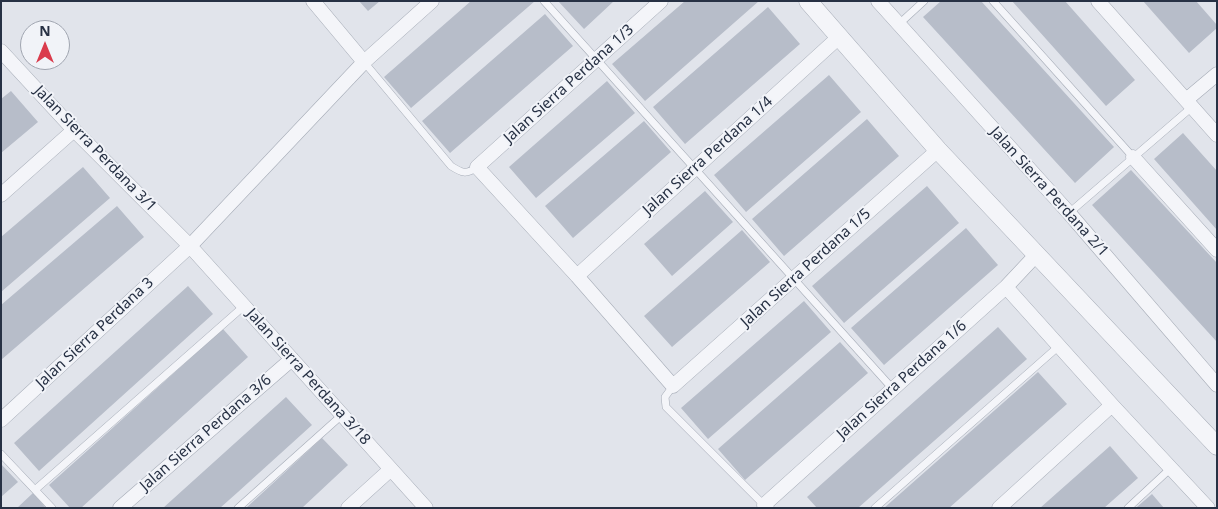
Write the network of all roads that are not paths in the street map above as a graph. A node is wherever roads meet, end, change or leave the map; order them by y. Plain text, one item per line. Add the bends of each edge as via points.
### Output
1 (314, 1) edge
2 (432, 1) edge
3 (544, 1) edge
4 (661, 1) edge
5 (808, 1) edge
6 (878, 1) edge
7 (924, 1) edge
8 (993, 1) edge
9 (1098, 1) edge
10 (899, 24) junction
11 (839, 37) junction
12 (1, 51) edge
13 (597, 60) junction
14 (364, 62) junction
15 (1217, 74) edge
16 (1189, 104) junction
17 (74, 130) junction
18 (1217, 135) edge
19 (938, 150) junction
20 (1133, 157) junction
21 (477, 167) junction
22 (695, 168) junction
23 (1, 195) edge
24 (1069, 213) junction
25 (190, 246) junction
26 (1217, 250) edge
27 (1038, 254) junction
28 (577, 276) junction
29 (793, 279) junction
30 (1006, 287) junction
31 (244, 306) junction
32 (1059, 346) junction
33 (292, 359) junction
34 (674, 386) junction
35 (1217, 386) edge
36 (892, 388) junction
37 (1112, 405) junction
38 (342, 415) junction
39 (1, 420) edge
40 (1216, 442) edge
41 (1, 454) edge
42 (1172, 468) junction
43 (391, 469) junction
44 (36, 489) junction
45 (766, 506) edge
46 (52, 508) edge
47 (120, 508) edge
48 (238, 508) edge
49 (348, 508) edge
50 (426, 508) edge
51 (875, 508) edge
52 (999, 508) edge
53 (1128, 508) edge
54 (1208, 508) edge

1 - 14 street
2 - 14 street, Jalan Sierra Perdana 3
3 - 13 lane
4 - 13 street, Jalan Sierra Perdana 1/3
5 - 11 street
6 - 10 street, Jalan Sierra Perdana 2/1
7 - 10 lane
8 - 20 lane
9 - 16 street
10 - 24 street, Jalan Sierra Perdana 2/1
11 - 19 street
11 - 22 street, Jalan Sierra Perdana 1/4
12 - 17 street, Jalan Sierra Perdana 3/1
13 - 21 street, Jalan Sierra Perdana 1/3
13 - 22 lane
14 - 21 lane via 451,166 469,173
14 - 25 street, Jalan Sierra Perdana 3
15 - 16 street
16 - 18 street
16 - 20 lane
17 - 23 street
17 - 25 street, Jalan Sierra Perdana 3/1
19 - 27 street
19 - 29 street, Jalan Sierra Perdana 1/5
20 - 24 lane
20 - 26 street
21 - 28 street
22 - 28 street, Jalan Sierra Perdana 1/4
22 - 29 lane
24 - 35 street, Jalan Sierra Perdana 2/1
25 - 31 street, Jalan Sierra Perdana 3/18
25 - 39 street, Jalan Sierra Perdana 3
27 - 30 street, Jalan Sierra Perdana 1/6
27 - 40 street
28 - 34 street
29 - 34 street, Jalan Sierra Perdana 1/5
29 - 36 lane
30 - 32 street
30 - 36 street, Jalan Sierra Perdana 1/6
31 - 33 street, Jalan Sierra Perdana 3/18
31 - 44 lane
32 - 37 street
32 - 51 lane
33 - 38 street, Jalan Sierra Perdana 3/18
33 - 47 street, Jalan Sierra Perdana 3/6
34 - 45 lane via 665,397 666,407
36 - 45 street, Jalan Sierra Perdana 1/6
37 - 42 street
37 - 52 street
38 - 43 street, Jalan Sierra Perdana 3/18
38 - 48 lane
41 - 44 lane
42 - 53 lane
42 - 54 street
43 - 49 street
43 - 50 street, Jalan Sierra Perdana 3/18
44 - 46 lane

